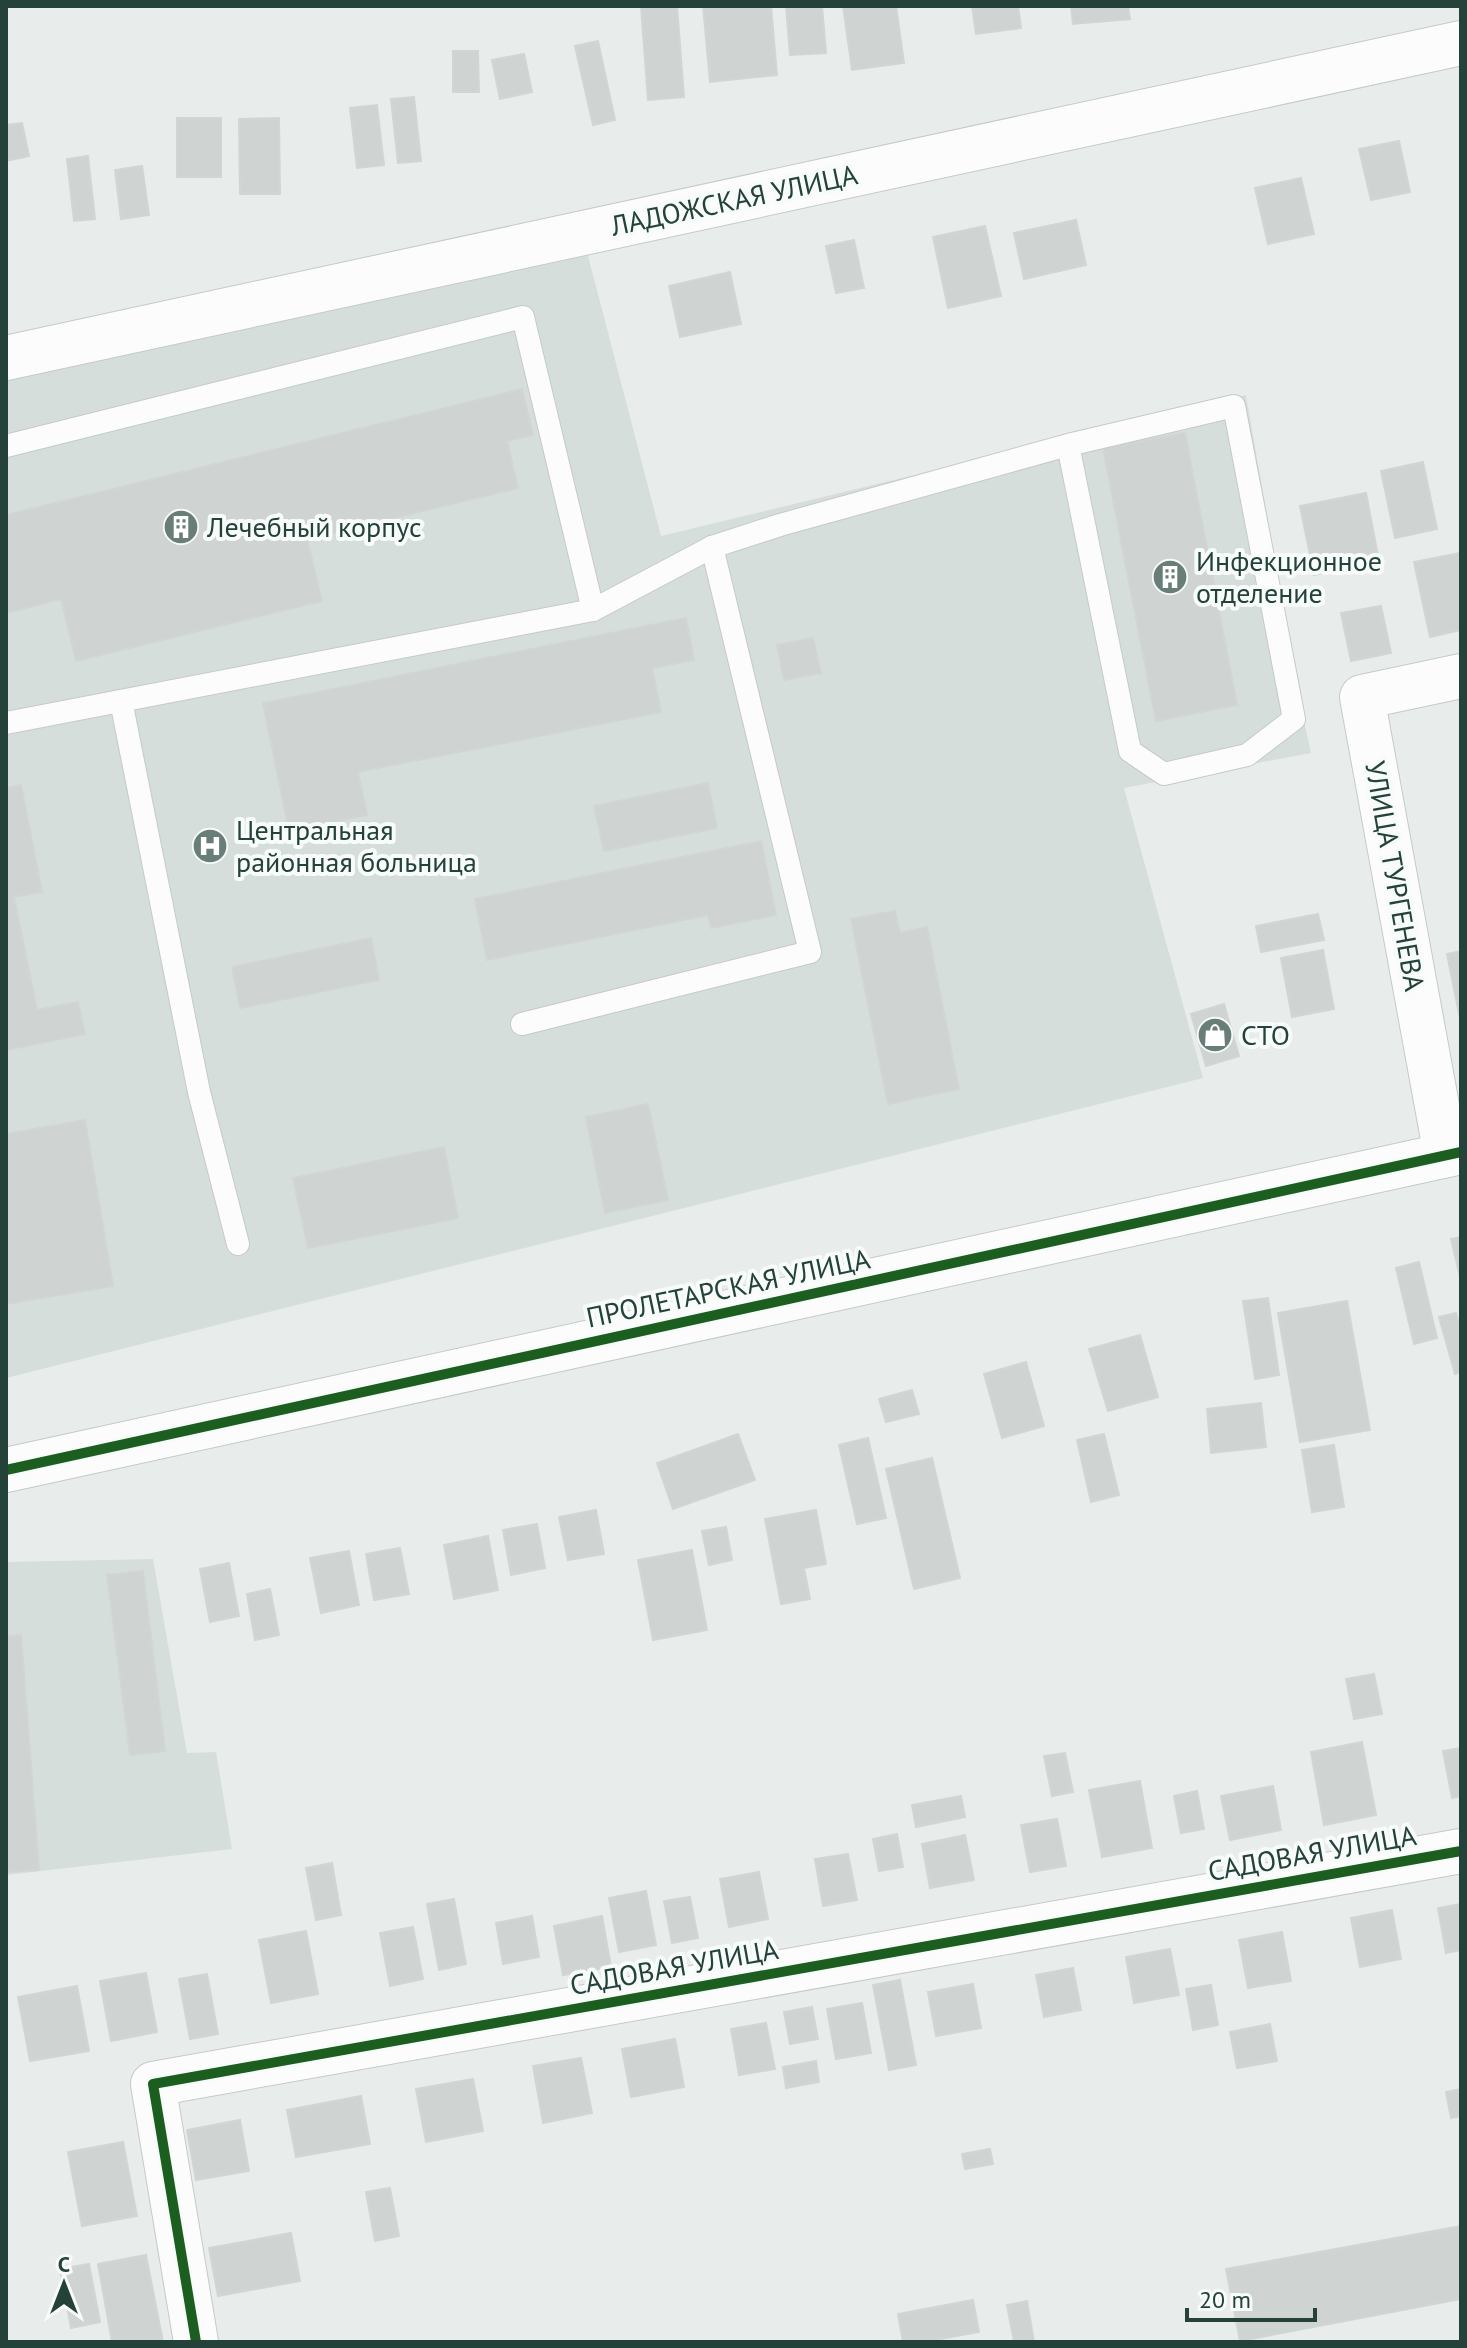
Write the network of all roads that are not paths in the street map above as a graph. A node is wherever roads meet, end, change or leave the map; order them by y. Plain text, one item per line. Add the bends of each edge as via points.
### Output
1 (1461, 43) edge
2 (6, 358) edge
3 (1068, 445) junction
4 (6, 446) edge
5 (712, 547) junction
6 (593, 610) junction
7 (1461, 676) edge
8 (121, 701) junction
9 (6, 723) edge
10 (522, 1024) dead end
11 (1453, 1153) edge
12 (238, 1244) dead end
13 (6, 1470) edge
14 (1461, 1851) edge
15 (196, 2342) edge

1 - 2 street, ЛАДОЖСКАЯ УЛИЦА
3 - 3 lane via 1234,406 1294,719 1247,755 1164,774 1130,751
3 - 5 lane
4 - 6 lane via 523,317
5 - 6 lane
5 - 10 lane via 810,952
6 - 8 lane
7 - 11 street, УЛИЦА ТУРГЕНЕВА via 1362,697
8 - 9 lane
8 - 12 lane via 199,1092
11 - 13 street, ПРОЛЕТАРСКАЯ УЛИЦА
14 - 15 street, САДОВАЯ УЛИЦА via 153,2084

